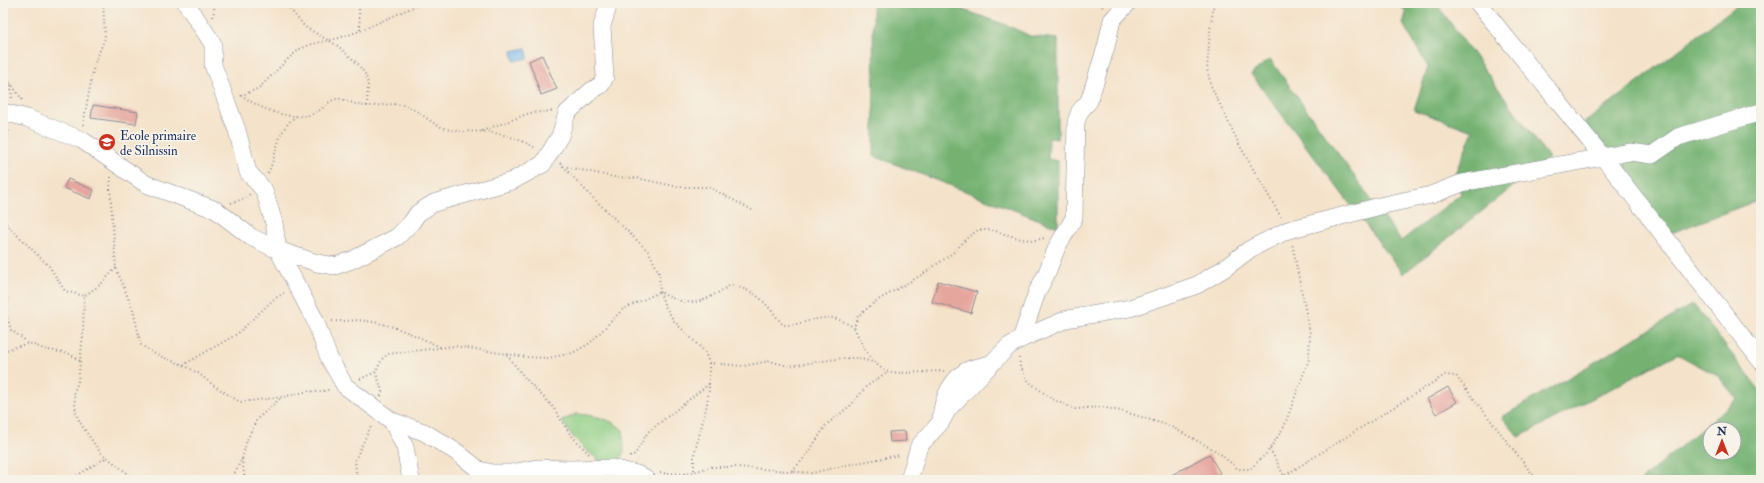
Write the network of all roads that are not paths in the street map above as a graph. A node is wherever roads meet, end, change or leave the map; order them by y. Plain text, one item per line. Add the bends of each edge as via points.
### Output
1 (186, 3) edge
2 (609, 3) edge
3 (1128, 3) edge
4 (1478, 3) edge
5 (3, 112) edge
6 (1761, 112) edge
7 (1602, 157) junction
8 (278, 250) junction
9 (1021, 339) junction
10 (1761, 361) edge
11 (991, 364) junction
12 (386, 416) junction
13 (941, 422) junction
14 (569, 469) junction
15 (642, 477) edge
16 (411, 480) edge
17 (534, 480) edge
18 (909, 480) edge

1 - 8 street via 213,44 213,65 248,172 264,190 274,223
2 - 8 street via 602,26 605,77 601,85 567,113 560,136 543,164 512,181 434,203 418,213 412,223 397,237 335,266
3 - 9 street via 1112,20 1089,101 1080,111 1076,122 1074,218 1057,247 1037,292
4 - 7 street
5 - 8 street via 27,118 82,140 146,184 216,210 251,237
6 - 7 street via 1678,137 1652,155 1630,152
7 - 9 street via 1462,183 1431,195 1288,230 1250,248 1225,268 1197,285 1130,308 1067,319
7 - 10 street
8 - 12 street via 315,320 329,358 345,386
9 - 11 street via 1009,346
11 - 13 street via 948,409
11 - 13 street via 967,371 953,383 942,406
12 - 14 street via 424,432 458,453 479,470 511,473 537,468
12 - 16 street via 405,446
13 - 18 street via 920,446
14 - 15 street via 612,468
14 - 17 street

